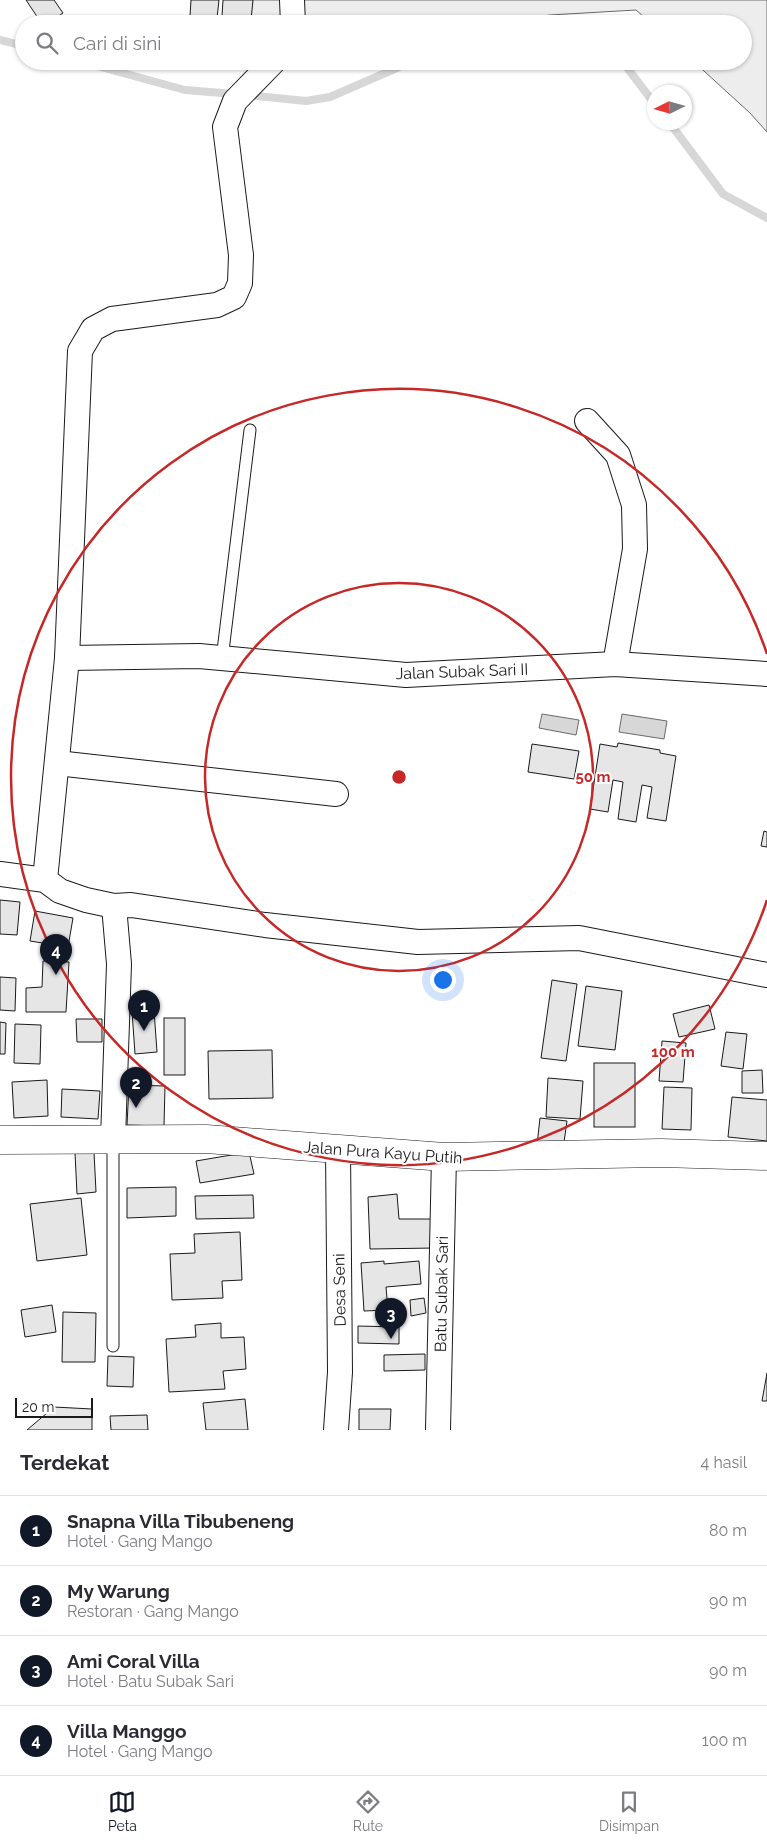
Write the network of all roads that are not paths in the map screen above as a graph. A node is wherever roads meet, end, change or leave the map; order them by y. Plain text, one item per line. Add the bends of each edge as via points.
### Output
1 (292, 0) edge
2 (293, 15) edge
3 (266, 70) edge
4 (588, 421) dead end
5 (250, 430) dead end
6 (67, 658) junction
7 (222, 659) junction
8 (615, 664) junction
9 (767, 674) edge
10 (57, 762) junction
11 (336, 794) dead end
12 (0, 874) edge
13 (45, 880) junction
14 (114, 906) junction
15 (767, 975) edge
16 (113, 1139) junction
17 (0, 1140) edge
18 (338, 1150) junction
19 (767, 1156) edge
20 (444, 1157) junction
21 (113, 1346) dead end
22 (336, 1430) edge
23 (438, 1430) edge

1 - 2 street
3 - 6 street via 235,101 225,127 241,255 240,283 234,297 217,305 112,319 93,329 80,351
4 - 8 street via 618,455 634,505 635,549
5 - 7 lane
6 - 7 street, Jalan Subak Sari II via 199,656
6 - 10 street
7 - 8 street, Jalan Subak Sari II via 406,675
8 - 9 street, Jalan Subak Sari II
10 - 11 street
10 - 13 street
12 - 13 street
13 - 14 street via 60,891
14 - 15 street via 131,905 265,925 418,942 579,938
14 - 16 street via 119,964
16 - 17 street, Jalan Pura Kayu Putih
16 - 18 street, Jalan Pura Kayu Putih via 206,1139
16 - 21 lane
18 - 20 street, Jalan Pura Kayu Putih
18 - 22 street, Desa Seni via 340,1372
19 - 20 street, Jalan Pura Kayu Putih via 661,1153
20 - 23 street, Batu Subak Sari

